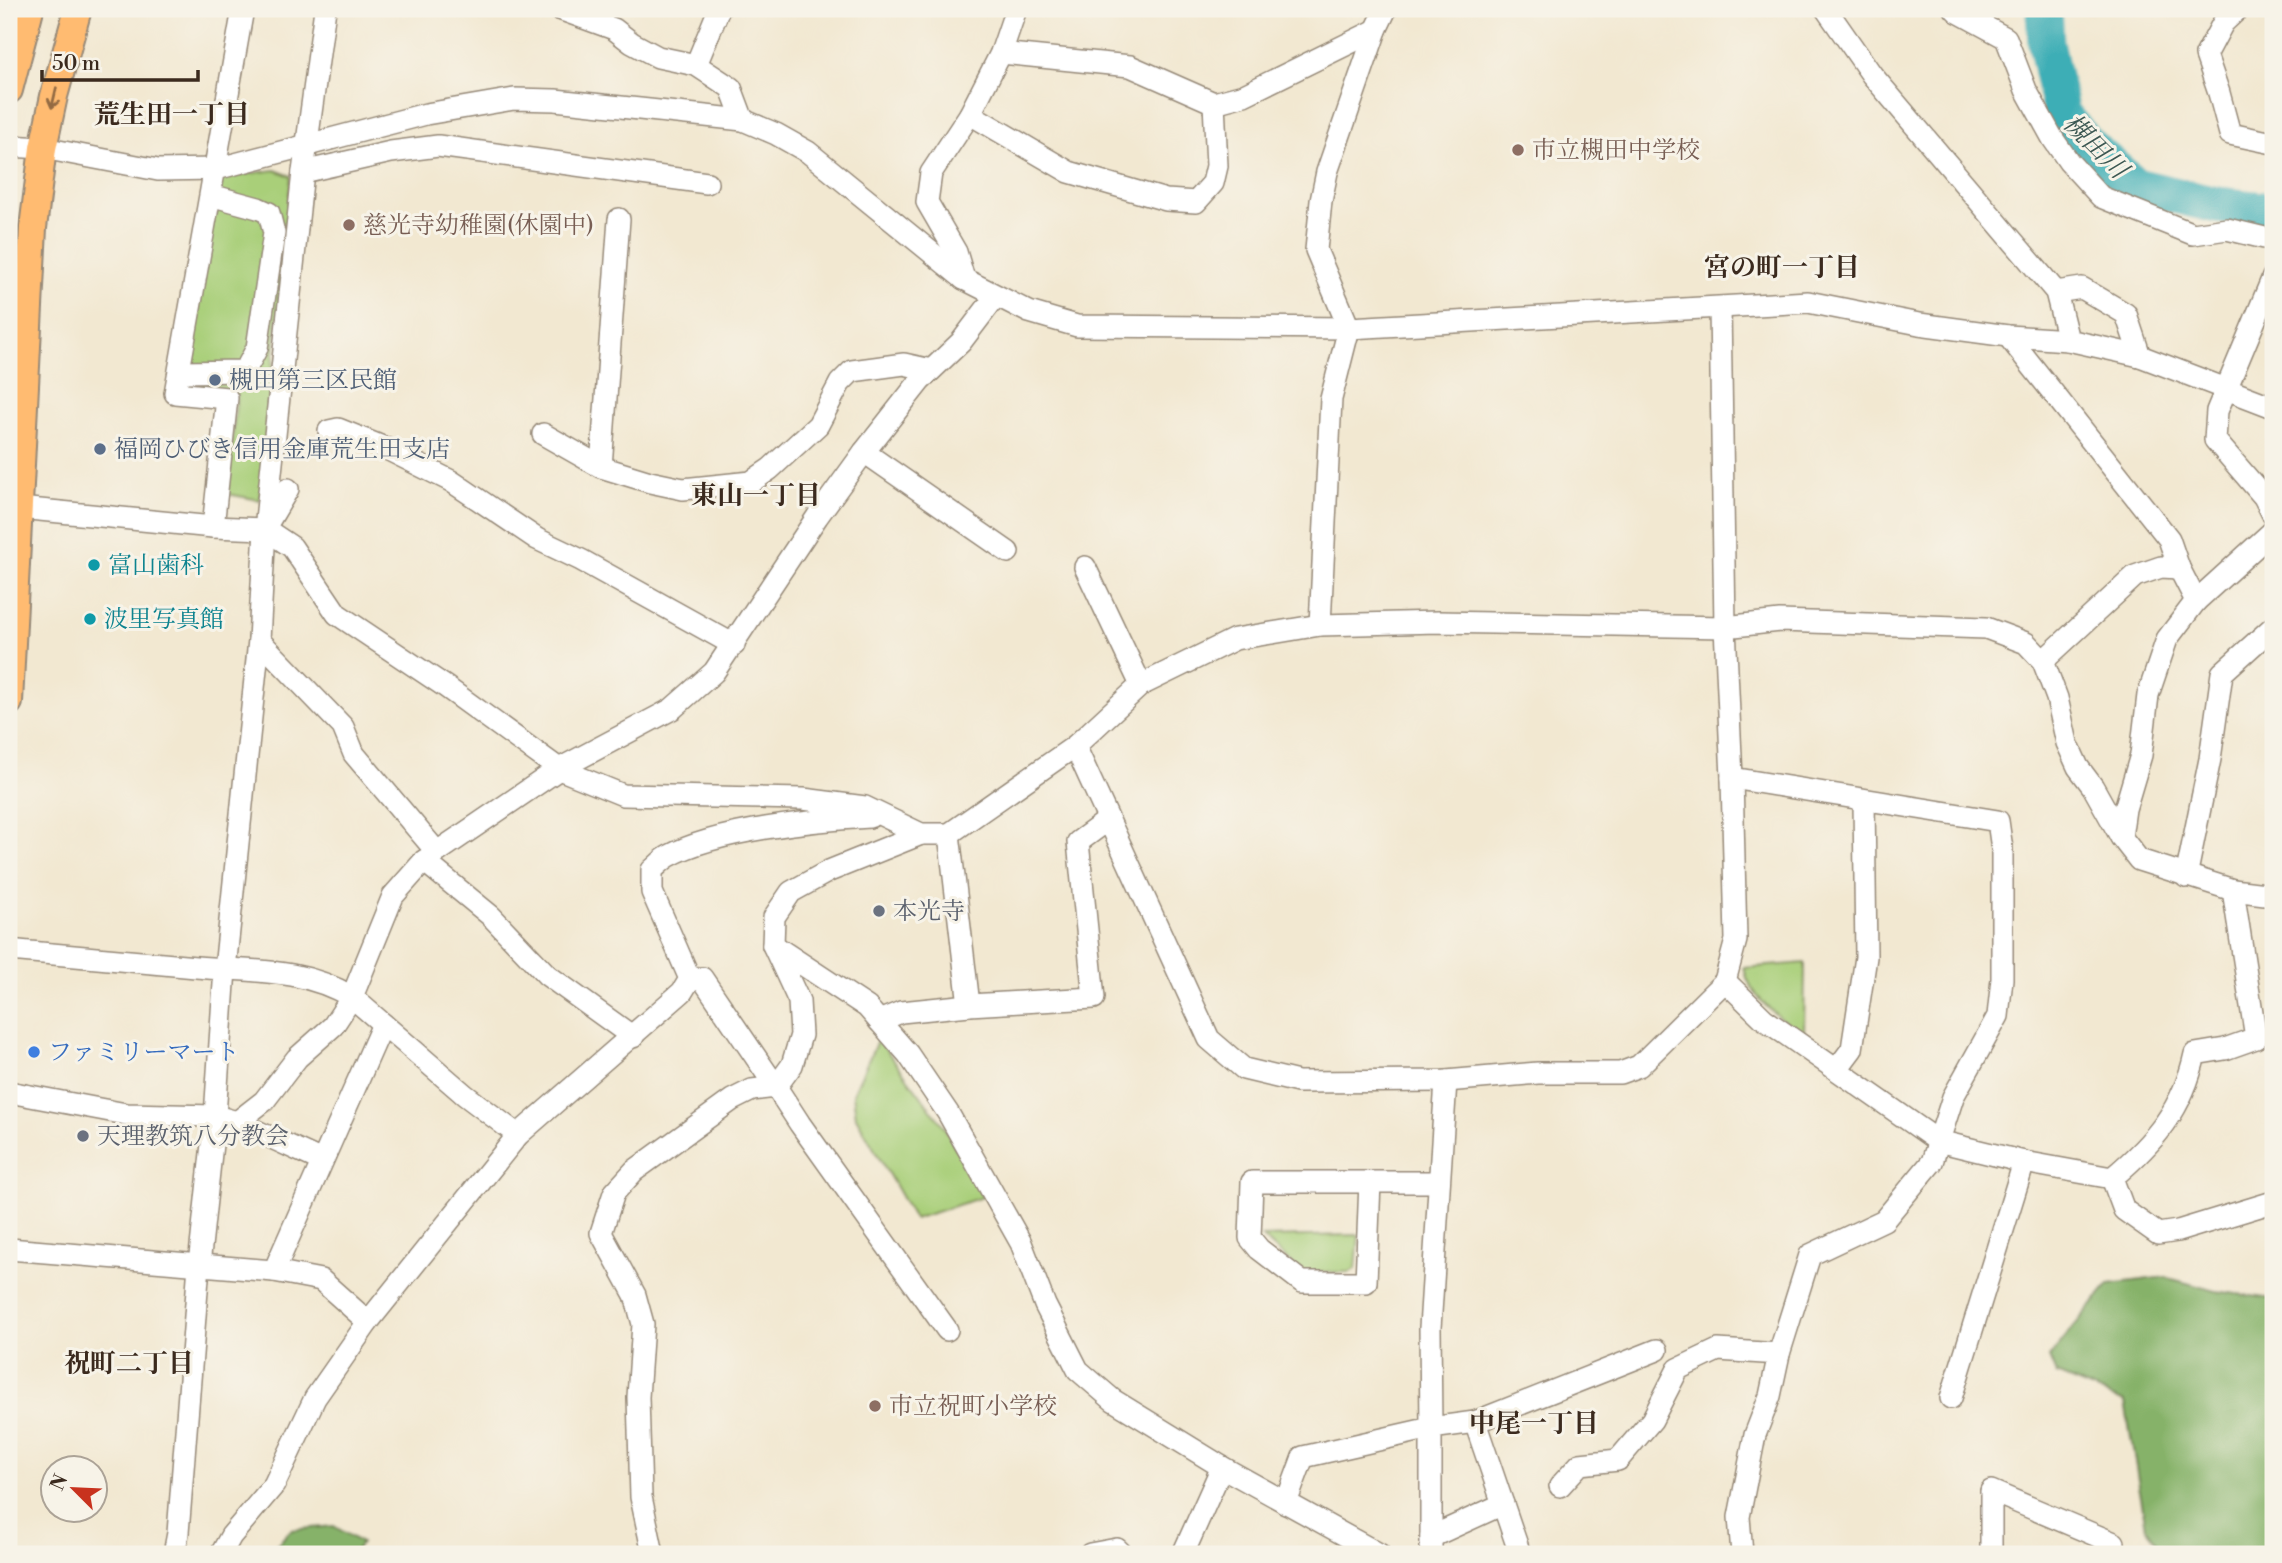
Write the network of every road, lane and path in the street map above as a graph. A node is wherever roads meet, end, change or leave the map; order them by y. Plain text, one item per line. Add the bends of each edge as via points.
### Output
1 (30, 9) edge
2 (78, 9) edge
3 (243, 9) edge
4 (325, 9) edge
5 (334, 9) edge
6 (559, 9) edge
7 (622, 9) edge
8 (719, 9) edge
9 (1016, 9) edge
10 (1386, 9) edge
11 (1826, 9) edge
12 (1955, 9) edge
13 (2238, 9) edge
14 (614, 29) junction
15 (1376, 30) junction
16 (321, 34) junction
17 (1001, 53) junction
18 (696, 65) junction
19 (9, 90) edge
20 (1214, 103) junction
21 (970, 114) junction
22 (743, 120) junction
23 (2273, 143) edge
24 (309, 144) junction
25 (9, 146) edge
26 (44, 148) junction
27 (216, 169) junction
28 (303, 172) junction
29 (707, 183) dead end
30 (214, 196) dead end
31 (258, 208) junction
32 (287, 212) dead end
33 (619, 219) dead end
34 (2273, 240) edge
35 (2273, 277) edge
36 (964, 279) junction
37 (2056, 292) junction
38 (996, 296) junction
39 (1720, 308) junction
40 (1349, 328) junction
41 (2008, 336) junction
42 (2068, 340) junction
43 (2140, 356) junction
44 (931, 370) junction
45 (183, 372) dead end
46 (2226, 388) junction
47 (2273, 407) edge
48 (329, 431) dead end
49 (543, 434) dead end
50 (864, 452) junction
51 (601, 467) junction
52 (288, 489) dead end
53 (15, 507) edge
54 (2273, 515) edge
55 (213, 527) junction
56 (265, 529) junction
57 (2273, 531) edge
58 (1008, 552) dead end
59 (1085, 567) dead end
60 (2179, 568) junction
61 (2196, 601) junction
62 (1320, 625) junction
63 (1725, 627) junction
64 (2273, 627) edge
65 (259, 640) junction
66 (734, 645) junction
67 (2043, 662) junction
68 (1141, 685) junction
69 (9, 702) edge
70 (1075, 746) junction
71 (559, 769) junction
72 (1732, 778) junction
73 (1864, 801) junction
74 (883, 816) junction
75 (1108, 820) junction
76 (921, 834) junction
77 (950, 834) junction
78 (2121, 837) junction
79 (430, 856) junction
80 (2186, 877) junction
81 (2233, 890) junction
82 (2273, 895) edge
83 (773, 945) junction
84 (9, 950) edge
85 (225, 970) junction
86 (690, 979) junction
87 (1725, 981) junction
88 (352, 997) junction
89 (970, 1005) junction
90 (879, 1021) junction
91 (383, 1024) junction
92 (633, 1037) junction
93 (1837, 1069) junction
94 (1446, 1081) junction
95 (776, 1087) junction
96 (9, 1092) edge
97 (215, 1116) junction
98 (237, 1122) junction
99 (518, 1135) junction
100 (1938, 1141) junction
101 (323, 1161) junction
102 (2024, 1162) junction
103 (2112, 1178) junction
104 (1370, 1182) junction
105 (1439, 1182) junction
106 (2273, 1202) edge
107 (9, 1249) edge
108 (199, 1265) junction
109 (274, 1271) junction
110 (368, 1322) junction
111 (947, 1330) dead end
112 (1657, 1350) dead end
113 (1779, 1354) junction
114 (1951, 1398) dead end
115 (1475, 1422) junction
116 (1431, 1428) junction
117 (1222, 1467) junction
118 (1560, 1486) dead end
119 (1286, 1503) junction
120 (1503, 1504) junction
121 (1431, 1546) edge
122 (174, 1554) edge
123 (221, 1554) edge
124 (653, 1554) edge
125 (1090, 1554) edge
126 (1122, 1554) edge
127 (1182, 1554) edge
128 (1379, 1554) edge
129 (1520, 1554) edge
130 (1742, 1554) edge
131 (1992, 1554) edge
132 (2114, 1554) edge

1 - 19 main road
2 -> 26 main road
3 - 27 street
4 - 16 street
5 - 16 street
6 - 14 street
7 - 14 street
8 - 18 street
9 - 17 street
10 - 15 street
11 - 37 street via 1872,75
12 - 34 street via 2006,38 2026,90 2053,139 2101,197 2193,234 2227,229
13 - 23 street via 2223,23 2206,55 2230,134
14 - 18 street via 658,57
15 - 20 street via 1244,95
15 - 40 street via 1321,201 1317,250
16 - 24 street
17 - 20 street via 1130,66
17 - 21 street
18 - 22 street via 731,88
20 - 21 street via 1217,166 1213,183 1196,202 1166,200 1069,172
21 - 36 street via 931,173 927,202 956,253
22 - 24 street via 514,99 426,114
22 - 36 street via 808,152
24 - 27 street
24 - 28 street
25 - 26 street
26 - 27 street via 158,170
26 - 53 main road via 33,228
27 - 55 street via 175,393 228,398
28 - 29 street via 438,146
28 - 56 street
30 - 31 street
31 - 32 street
31 - 45 street via 269,213 274,233 257,348 242,371
33 - 51 street
35 - 46 street
36 - 38 street
37 - 42 street
37 - 43 street via 2082,288 2126,314
38 - 40 street via 1029,312 1077,326
38 - 44 street via 961,342
39 - 40 street
39 - 41 street via 1808,302
39 - 63 street
40 - 62 street via 1331,399
41 - 42 street
41 - 60 street via 2169,539
42 - 43 street
43 - 46 street
44 - 50 street
44 - 51 street via 904,364 852,371 839,383 818,425 751,482 683,489
46 - 47 street
46 - 54 street via 2217,411 2215,440 2264,497
48 - 66 street via 338,429 385,448 451,481 537,539
49 - 51 street
50 - 58 street
50 - 66 street
52 - 56 street
53 - 55 street
53 - 69 main road
55 - 56 street
56 - 65 street
56 - 71 street via 292,547 337,614
57 - 61 street
59 - 68 street
60 - 61 street
60 - 67 street via 2161,567 2135,576
61 - 78 street via 2167,639 2148,695 2141,755
62 - 63 street via 1438,622
62 - 68 street via 1235,639
63 - 67 street via 1780,621 1986,628 2026,643
63 - 72 street
64 - 80 street via 2222,673
65 - 79 street via 343,727 354,754
65 - 85 street
66 - 71 street via 714,672 672,709
67 - 78 street via 2067,743
68 - 70 street
70 - 75 street
70 - 77 street
71 - 74 street via 623,795 803,799 864,807
71 - 79 street
72 - 73 street
72 - 87 street via 1736,940
73 - 93 street via 1866,957 1852,1049
73 - 100 street via 1998,821 2002,849 1998,1016 1953,1097
74 - 76 street
74 - 86 street via 760,830 706,841 667,857 652,870 652,892
75 - 89 street via 1078,842 1094,998
75 - 94 street via 1209,1039 1244,1069 1297,1082
76 - 77 street
76 - 83 street via 829,871 791,892 774,917
77 - 89 street
78 - 80 street via 2139,860
79 - 88 street via 393,896
79 - 92 street via 547,975
80 - 81 street
81 - 82 street
81 - 103 street via 2256,1038 2195,1054 2189,1082 2171,1116 2138,1156
83 - 90 street via 867,1007
83 - 95 street via 799,1001 801,1035 792,1065
84 - 85 street
85 - 88 street via 304,977
85 - 97 street
86 - 92 street
86 - 95 street via 702,978
87 - 93 street via 1764,1019
87 - 94 street via 1639,1066 1620,1073 1538,1073
88 - 91 street
88 - 98 street via 333,1026 297,1058 264,1101
89 - 90 street via 901,1012
90 - 117 street via 948,1113 1021,1243 1078,1370 1113,1400
91 - 99 street
91 - 101 street
92 - 99 street
93 - 100 street
94 - 105 street
95 - 111 street
95 - 124 street via 752,1090 732,1100 634,1171 614,1193 601,1233 635,1295 643,1324 638,1397 641,1497
96 - 97 street via 127,1114
97 - 98 street
97 - 108 street
98 - 101 street
99 - 110 street
100 - 102 street
100 - 113 street via 1932,1162 1884,1220 1810,1255
101 - 109 street
102 - 103 street
102 - 114 street
103 - 106 street via 2124,1210 2158,1234
104 - 104 street via 1252,1182 1250,1238 1302,1282 1366,1282
104 - 105 street
105 - 116 street via 1430,1328
107 - 108 street
108 - 109 street
108 - 122 street
109 - 110 street via 321,1280
110 - 123 street via 315,1398 274,1485
112 - 115 street
113 - 118 street via 1718,1350 1678,1368 1652,1420 1618,1460 1580,1464
113 - 130 street via 1755,1435 1739,1517
115 - 116 street
115 - 120 street
116 - 119 street via 1303,1457
116 - 121 street
117 - 119 street
117 - 127 street
119 - 128 street
120 - 121 street
120 - 129 street
125 - 126 street via 1117,1549
131 - 132 street via 1991,1490 2114,1543

